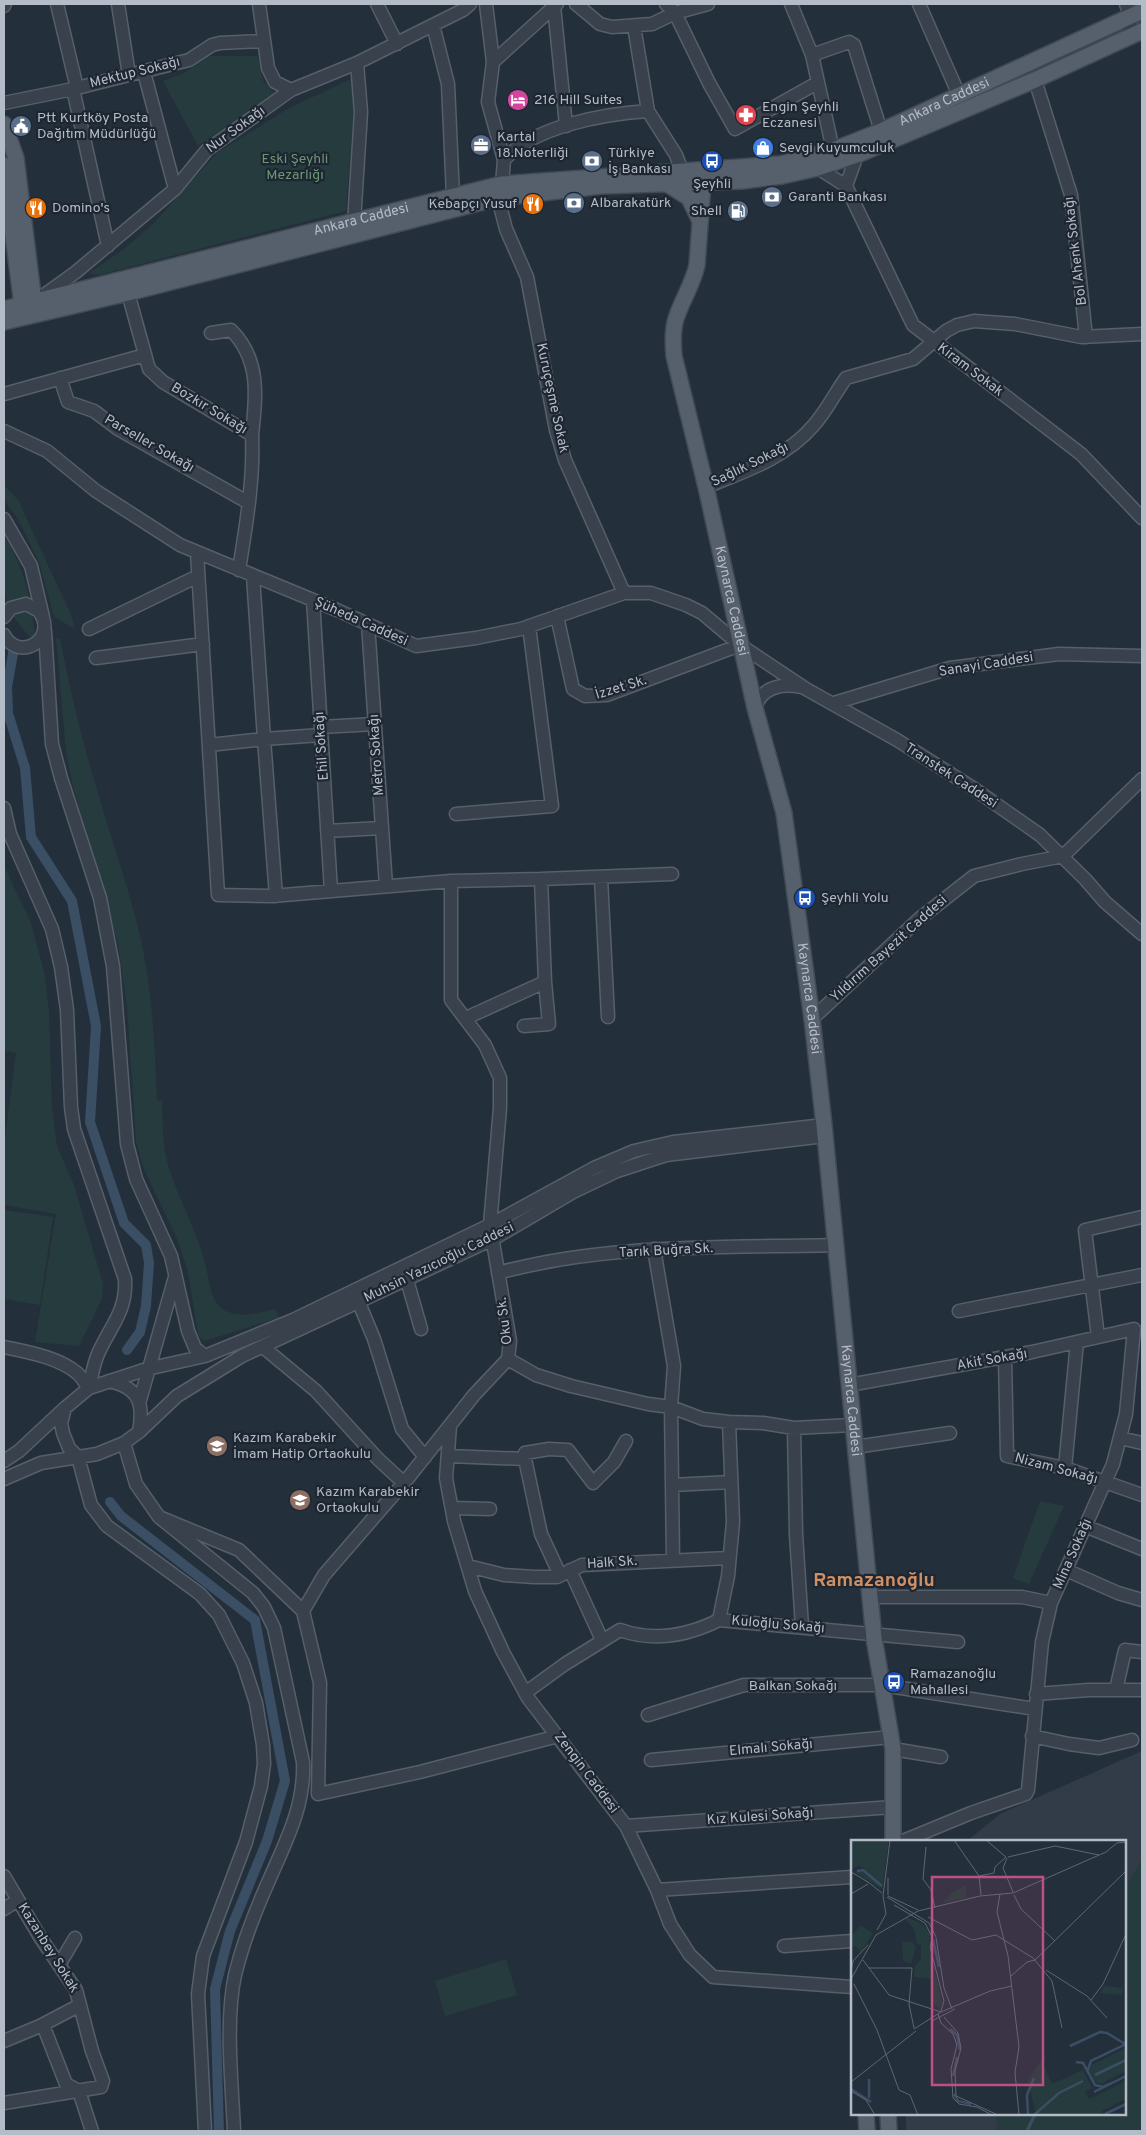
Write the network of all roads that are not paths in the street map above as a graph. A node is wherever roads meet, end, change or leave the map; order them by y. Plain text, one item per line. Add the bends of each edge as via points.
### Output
1 (57, 4) edge
2 (118, 4) edge
3 (259, 4) edge
4 (377, 4) edge
5 (470, 4) edge
6 (486, 4) edge
7 (576, 4) edge
8 (708, 4) edge
9 (791, 4) edge
10 (919, 4) edge
11 (555, 5) edge
12 (671, 9) edge
13 (1133, 11) edge
14 (434, 24) junction
15 (634, 26) junction
16 (1135, 34) edge
17 (264, 41) junction
18 (397, 44) junction
19 (812, 55) junction
20 (357, 62) junction
21 (493, 62) junction
22 (144, 72) junction
23 (129, 75) junction
24 (1036, 80) junction
25 (817, 83) junction
26 (75, 88) junction
27 (291, 90) junction
28 (959, 95) junction
29 (4, 103) edge
30 (648, 111) junction
31 (4, 124) edge
32 (566, 126) junction
33 (881, 131) junction
34 (833, 150) junction
35 (857, 155) junction
36 (504, 160) junction
37 (4, 165) edge
38 (818, 168) junction
39 (682, 171) junction
40 (704, 177) junction
41 (666, 183) junction
42 (723, 183) junction
43 (846, 186) junction
44 (175, 189) junction
45 (500, 191) junction
46 (453, 196) junction
47 (354, 222) junction
48 (701, 223) junction
49 (108, 246) junction
50 (76, 272) junction
51 (84, 288) junction
52 (128, 293) junction
53 (29, 308) junction
54 (4, 309) edge
55 (4, 322) edge
56 (211, 333) dead end
57 (1142, 334) edge
58 (1086, 337) junction
59 (934, 343) junction
60 (145, 355) junction
61 (60, 378) junction
62 (4, 394) edge
63 (4, 431) edge
64 (252, 435) junction
65 (706, 487) junction
66 (249, 503) junction
67 (1142, 518) edge
68 (4, 519) edge
69 (197, 553) junction
70 (238, 570) junction
71 (198, 576) junction
72 (253, 576) junction
73 (624, 593) junction
74 (313, 600) junction
75 (557, 616) junction
76 (4, 617) edge
77 (43, 617) junction
78 (368, 624) junction
79 (529, 626) junction
80 (89, 629) dead end
81 (45, 631) junction
82 (4, 635) edge
83 (202, 644) junction
84 (740, 645) junction
85 (1142, 656) edge
86 (96, 658) dead end
87 (806, 689) junction
88 (834, 703) junction
89 (755, 708) junction
90 (375, 724) junction
91 (321, 731) junction
92 (264, 739) junction
93 (209, 745) junction
94 (1142, 779) edge
95 (4, 808) edge
96 (456, 814) dead end
97 (382, 828) junction
98 (327, 831) junction
99 (1063, 856) junction
100 (672, 874) dead end
101 (601, 878) junction
102 (541, 879) junction
103 (451, 881) junction
104 (386, 886) junction
105 (331, 891) junction
106 (276, 896) junction
107 (1142, 934) edge
108 (545, 982) junction
109 (608, 1017) dead end
110 (466, 1018) junction
111 (812, 1019) junction
112 (524, 1026) dead end
113 (824, 1130) junction
114 (1142, 1217) edge
115 (490, 1225) junction
116 (493, 1239) junction
117 (836, 1245) junction
118 (654, 1249) junction
119 (498, 1273) junction
120 (176, 1274) junction
121 (1142, 1274) edge
122 (407, 1280) junction
123 (1091, 1284) junction
124 (359, 1303) junction
125 (959, 1311) dead end
126 (421, 1329) dead end
127 (1134, 1329) joint
128 (1098, 1337) junction
129 (1077, 1342) junction
130 (4, 1347) edge
131 (263, 1347) junction
132 (204, 1356) junction
133 (1005, 1357) junction
134 (508, 1359) junction
135 (147, 1369) junction
136 (109, 1381) junction
137 (849, 1385) junction
138 (89, 1388) junction
139 (140, 1400) junction
140 (671, 1407) junction
141 (65, 1408) junction
142 (729, 1422) junction
143 (853, 1425) junction
144 (450, 1426) junction
145 (794, 1428) junction
146 (139, 1432) junction
147 (950, 1433) dead end
148 (1120, 1438) junction
149 (626, 1441) dead end
150 (1142, 1442) edge
151 (124, 1443) junction
152 (855, 1447) junction
153 (448, 1456) junction
154 (78, 1457) junction
155 (424, 1458) junction
156 (524, 1459) junction
157 (4, 1461) edge
158 (1065, 1468) junction
159 (4, 1479) edge
160 (731, 1482) junction
161 (1105, 1482) junction
162 (404, 1483) junction
163 (672, 1485) junction
164 (1142, 1495) edge
165 (452, 1508) junction
166 (490, 1509) dead end
167 (158, 1518) junction
168 (1085, 1526) junction
169 (1142, 1549) edge
170 (729, 1558) junction
171 (673, 1560) junction
172 (468, 1566) junction
173 (1066, 1570) junction
174 (565, 1573) junction
175 (870, 1597) junction
176 (1142, 1600) edge
177 (1051, 1603) junction
178 (303, 1611) junction
179 (719, 1620) junction
180 (802, 1627) junction
181 (873, 1633) junction
182 (602, 1640) junction
183 (958, 1642) dead end
184 (1142, 1652) edge
185 (882, 1685) junction
186 (1116, 1690) junction
187 (1142, 1690) edge
188 (525, 1693) junction
189 (1036, 1694) junction
190 (1035, 1709) junction
191 (648, 1715) dead end
192 (558, 1736) junction
193 (1032, 1736) junction
194 (1132, 1740) dead end
195 (892, 1743) junction
196 (941, 1757) dead end
197 (651, 1760) dead end
198 (893, 1808) junction
199 (626, 1826) junction
200 (893, 1840) edge
201 (905, 1840) edge
202 (4, 1876) edge
203 (851, 1876) edge
204 (657, 1890) junction
205 (18, 1900) junction
206 (4, 1909) edge
207 (75, 1938) dead end
208 (851, 1941) edge
209 (784, 1946) dead end
210 (59, 1965) junction
211 (851, 1987) edge
212 (80, 2005) junction
213 (43, 2025) junction
214 (4, 2041) edge
215 (79, 2091) junction
216 (4, 2103) edge
217 (866, 2115) edge
218 (888, 2115) edge
219 (92, 2131) edge
220 (205, 2131) edge
221 (234, 2131) edge
222 (867, 2131) edge
223 (889, 2131) edge

1 - 26 street
2 - 23 street
3 - 17 street
4 - 18 street
5 - 14 street, Nur Sokağı
6 - 21 street
7 - 15 street via 600,24
8 - 12 street
9 - 19 street
10 - 28 street
11 - 21 street
11 - 32 street
12 - 15 street via 652,24
12 - 25 street via 735,129
13 - 16 street
13 - 28 main road, Ankara Caddesi
14 - 18 street, Nur Sokağı
14 - 46 street via 448,84
15 - 30 street
16 - 24 main road, Ankara Caddesi
17 - 22 street, Mektup Sokağı via 212,45 189,60
17 - 27 street via 271,76 275,82
18 - 20 street, Nur Sokağı
19 - 25 street
19 - 33 street via 849,42 854,45
20 - 27 street, Nur Sokağı
20 - 47 street via 360,112
21 - 36 street via 488,102
22 - 23 street, Mektup Sokağı
22 - 44 street
23 - 26 street, Mektup Sokağı
24 - 35 main road, Ankara Caddesi
24 - 58 street, Bol Ahenk Sokağı via 1071,195
25 - 34 street
26 - 29 street, Mektup Sokağı
26 - 49 street
27 - 44 street, Nur Sokağı via 207,150
28 - 33 main road, Ankara Caddesi
30 - 32 street via 619,113
30 - 39 street via 676,155
31 - 53 main road via 16,158
32 - 36 street via 526,142
33 - 34 main road, Ankara Caddesi
34 - 40 main road, Ankara Caddesi via 781,164
35 - 38 main road, Ankara Caddesi
35 - 43 street
36 - 45 street, Kuruçeşme Sokak
37 - 53 main road
38 - 42 main road, Ankara Caddesi
38 - 43 street
39 - 40 main road, Ankara Caddesi
39 - 45 main road, Ankara Caddesi
40 - 41 main road, Ankara Caddesi
40 - 42 main road, Ankara Caddesi
40 - 48 main road, Kaynarca Caddesi
41 - 45 main road, Ankara Caddesi
41 - 48 main road via 689,198
42 - 48 main road
43 - 59 street, Kiram Sokak via 913,325
44 - 49 street, Nur Sokağı
45 - 46 main road, Ankara Caddesi
45 - 52 main road, Ankara Caddesi
45 - 73 street, Kuruçeşme Sokak via 506,229 527,277 556,430 565,460
46 - 47 main road, Ankara Caddesi
47 - 51 main road, Ankara Caddesi
48 - 65 main road, Kaynarca Caddesi via 694,279 677,314 672,335 674,356
49 - 50 street, Nur Sokağı
50 - 51 street via 74,282
50 - 53 street, Nur Sokağı
51 - 53 main road, Ankara Caddesi
52 - 53 main road, Ankara Caddesi
52 - 60 street, Bozkır Sokağı
53 - 54 main road, Ankara Caddesi
53 - 55 main road, Ankara Caddesi
56 - 64 street, Bozkır Sokağı via 231,330 250,356 257,386
57 - 58 street, Sağlık Sokağı
58 - 59 street, Sağlık Sokağı via 1055,334 1015,324 974,321 957,324
59 - 65 street, Sağlık Sokağı via 913,359 846,378 813,426 789,448
59 - 67 street, Kiram Sokak via 1080,454
60 - 61 street
60 - 64 street, Bozkır Sokağı via 148,370 163,382
61 - 62 street
61 - 66 street, Parseller Sokağı via 68,402 94,411 118,429
63 - 69 street, Şüheda Caddesi via 47,452 96,491
64 - 66 street
65 - 84 main road, Kaynarca Caddesi
66 - 70 street
68 - 77 street via 30,566
69 - 70 street, Şüheda Caddesi
69 - 71 street
70 - 72 street, Şüheda Caddesi
71 - 80 street
71 - 83 street
72 - 74 street, Şüheda Caddesi
72 - 92 street
73 - 75 street, Şüheda Caddesi
73 - 84 street, Şüheda Caddesi via 652,593 686,605 702,613
74 - 78 street, Şüheda Caddesi
74 - 91 street, Ehil Sokağı
75 - 79 street, Şüheda Caddesi
75 - 84 street, İzzet Sk. via 571,684 577,693 590,697 623,689
76 - 77 street via 11,608 26,604
77 - 81 street
78 - 79 street, Şüheda Caddesi via 416,646 476,638
78 - 90 street, Metro Sokağı
79 - 96 street via 552,806
81 - 82 street via 37,643 24,648 11,644
81 - 120 street via 52,744 100,898 113,966 127,1144 136,1179 165,1240
83 - 86 street
83 - 93 street
84 - 87 street, Transtek Caddesi
84 - 89 main road, Kaynarca Caddesi
85 - 88 street, Sanayi Caddesi via 1059,654 950,668
87 - 88 street, Transtek Caddesi
87 - 89 street via 789,685 775,687 762,695
88 - 99 street, Transtek Caddesi via 973,788 1040,835
89 - 111 main road, Kaynarca Caddesi via 784,813
90 - 91 street
90 - 97 street, Metro Sokağı
91 - 92 street
91 - 98 street, Ehil Sokağı
92 - 93 street
92 - 106 street
93 - 106 street via 218,896
94 - 99 street
95 - 138 street via 16,850 52,929 67,1010 74,1129 125,1279 126,1294 121,1311 98,1354
97 - 98 street
97 - 104 street, Metro Sokağı
98 - 105 street, Ehil Sokağı
99 - 107 street, Transtek Caddesi via 1105,902
99 - 111 street, Yıldırım Bayezit Caddesi via 974,876 919,919
100 - 101 street
101 - 102 street
101 - 109 street
102 - 103 street
102 - 108 street
103 - 104 street
103 - 110 street, Oku Sk. via 451,1000
104 - 105 street
105 - 106 street
108 - 110 street
108 - 112 street via 549,1024
110 - 115 street, Oku Sk. via 485,1044 500,1078
111 - 113 main road, Kaynarca Caddesi
113 - 115 street, Muhsin Yazıcıoğlu Caddesi via 673,1142 634,1151 594,1168
113 - 116 street, Muhsin Yazıcıoğlu Caddesi via 666,1155 617,1171 573,1192
113 - 117 main road, Kaynarca Caddesi
114 - 123 street via 1085,1230
115 - 116 street, Oku Sk.
115 - 132 street, Muhsin Yazıcıoğlu Caddesi via 293,1320
116 - 119 street, Oku Sk.
116 - 122 street, Muhsin Yazıcıoğlu Caddesi
117 - 118 street, Tarık Buğra Sk.
117 - 137 main road, Kaynarca Caddesi
118 - 119 street, Tarık Buğra Sk. via 538,1262
118 - 140 street via 674,1366
119 - 134 street, Oku Sk. via 510,1341
120 - 132 street via 188,1331 195,1348
120 - 135 street
121 - 123 street
122 - 124 street, Muhsin Yazıcıoğlu Caddesi
122 - 126 street
123 - 125 street
123 - 128 street
124 - 131 street, Muhsin Yazıcıoğlu Caddesi
124 - 155 street via 374,1339 402,1429
127 - 128 street, Akit Sokağı
127 - 148 street, Mina Sokağı via 1126,1414
128 - 129 street, Akit Sokağı
129 - 133 street, Akit Sokağı
129 - 158 street
130 - 138 street via 59,1363 77,1373
131 - 146 street, Muhsin Yazıcıoğlu Caddesi via 242,1356 177,1396
131 - 162 street via 316,1391
132 - 135 street, Muhsin Yazıcıoğlu Caddesi
133 - 137 street, Akit Sokağı
133 - 158 street, Nizam Sokağı via 1006,1456
134 - 140 street via 536,1374 570,1386
134 - 144 street, Oku Sk.
135 - 136 street, Muhsin Yazıcıoğlu Caddesi
135 - 139 street
136 - 138 street, Muhsin Yazıcıoğlu Caddesi
136 - 139 street via 127,1387
137 - 143 main road, Kaynarca Caddesi
138 - 141 street, Muhsin Yazıcıoğlu Caddesi
139 - 146 street via 142,1417
140 - 142 street via 703,1419
140 - 163 street
141 - 154 street via 61,1423 63,1433 69,1448
141 - 157 street, Muhsin Yazıcıoğlu Caddesi
142 - 145 street
142 - 160 street
143 - 145 street
143 - 152 main road, Kaynarca Caddesi
144 - 153 street, Zengin Caddesi
144 - 155 street, Oku Sk.
145 - 180 street
146 - 151 street, Muhsin Yazıcıoğlu Caddesi
147 - 152 street
148 - 150 street
148 - 161 street, Mina Sokağı
149 - 156 street via 614,1462 593,1483 568,1450 526,1453
151 - 154 street, Muhsin Yazıcıoğlu Caddesi
151 - 167 street via 136,1484
152 - 175 main road, Kaynarca Caddesi
153 - 156 street
153 - 165 street, Zengin Caddesi via 446,1478
154 - 159 street, Muhsin Yazıcıoğlu Caddesi via 41,1464
154 - 220 street via 92,1505 107,1526 200,1594 219,1615 243,1663 261,1727 264,1764 254,1813 200,1972 198,1994
155 - 162 street, Oku Sk.
156 - 174 street via 540,1534
158 - 161 street, Nizam Sokağı
160 - 163 street
160 - 170 street via 733,1522
161 - 164 street, Nizam Sokağı
161 - 168 street, Mina Sokağı
162 - 178 street, Oku Sk. via 324,1576
163 - 171 street
165 - 166 street
165 - 172 street, Zengin Caddesi
167 - 178 street via 239,1550
167 - 221 street via 247,1588 264,1607 274,1628 303,1762 304,1781 298,1813 261,1897 235,1975 231,2046
168 - 169 street
168 - 173 street, Mina Sokağı
170 - 171 street, Halk Sk.
170 - 179 street
171 - 174 street, Halk Sk. via 582,1565
172 - 174 street, Halk Sk. via 534,1578
172 - 188 street, Zengin Caddesi via 483,1609
173 - 176 street
173 - 177 street, Mina Sokağı
174 - 182 street
175 - 177 street via 1022,1598
175 - 181 main road, Kaynarca Caddesi
177 - 189 street, Mina Sokağı via 1042,1642
178 - 192 street via 320,1683 318,1794 420,1772
179 - 180 street, Kuloğlu Sokağı
179 - 182 street, Kuloğlu Sokağı via 700,1630 670,1636 647,1638 620,1630
180 - 181 street, Kuloğlu Sokağı
181 - 183 street, Kuloğlu Sokağı
181 - 185 main road, Kaynarca Caddesi
182 - 188 street, Kuloğlu Sokağı
184 - 186 street via 1125,1650
185 - 190 street, Balkan Sokağı
185 - 191 street, Balkan Sokağı via 744,1685
185 - 195 main road, Kaynarca Caddesi
186 - 187 street
186 - 189 street
188 - 192 street, Zengin Caddesi
189 - 190 street, Mina Sokağı
190 - 193 street, Mina Sokağı
192 - 199 street, Zengin Caddesi
193 - 194 street via 1099,1748
193 - 201 street, Mina Sokağı via 1026,1794
195 - 196 street, Elmalı Sokağı
195 - 197 street, Elmalı Sokağı
195 - 198 main road, Kaynarca Caddesi
198 - 199 street, Kız Kulesi Sokağı
198 - 200 main road, Kaynarca Caddesi
199 - 204 street, Zengin Caddesi
202 - 205 street, Kazanbey Sokak
203 - 204 street
204 - 211 street, Zengin Caddesi via 670,1924 690,1955 713,1977
205 - 206 street
205 - 210 street, Kazanbey Sokak
207 - 210 street
208 - 209 street
210 - 212 street, Kazanbey Sokak via 76,1990
212 - 213 street
212 - 215 street, Kazanbey Sokak via 104,2081 101,2087
213 - 214 street
213 - 215 street via 66,2084
215 - 216 street
215 - 219 street
217 - 222 main road
218 - 223 main road

